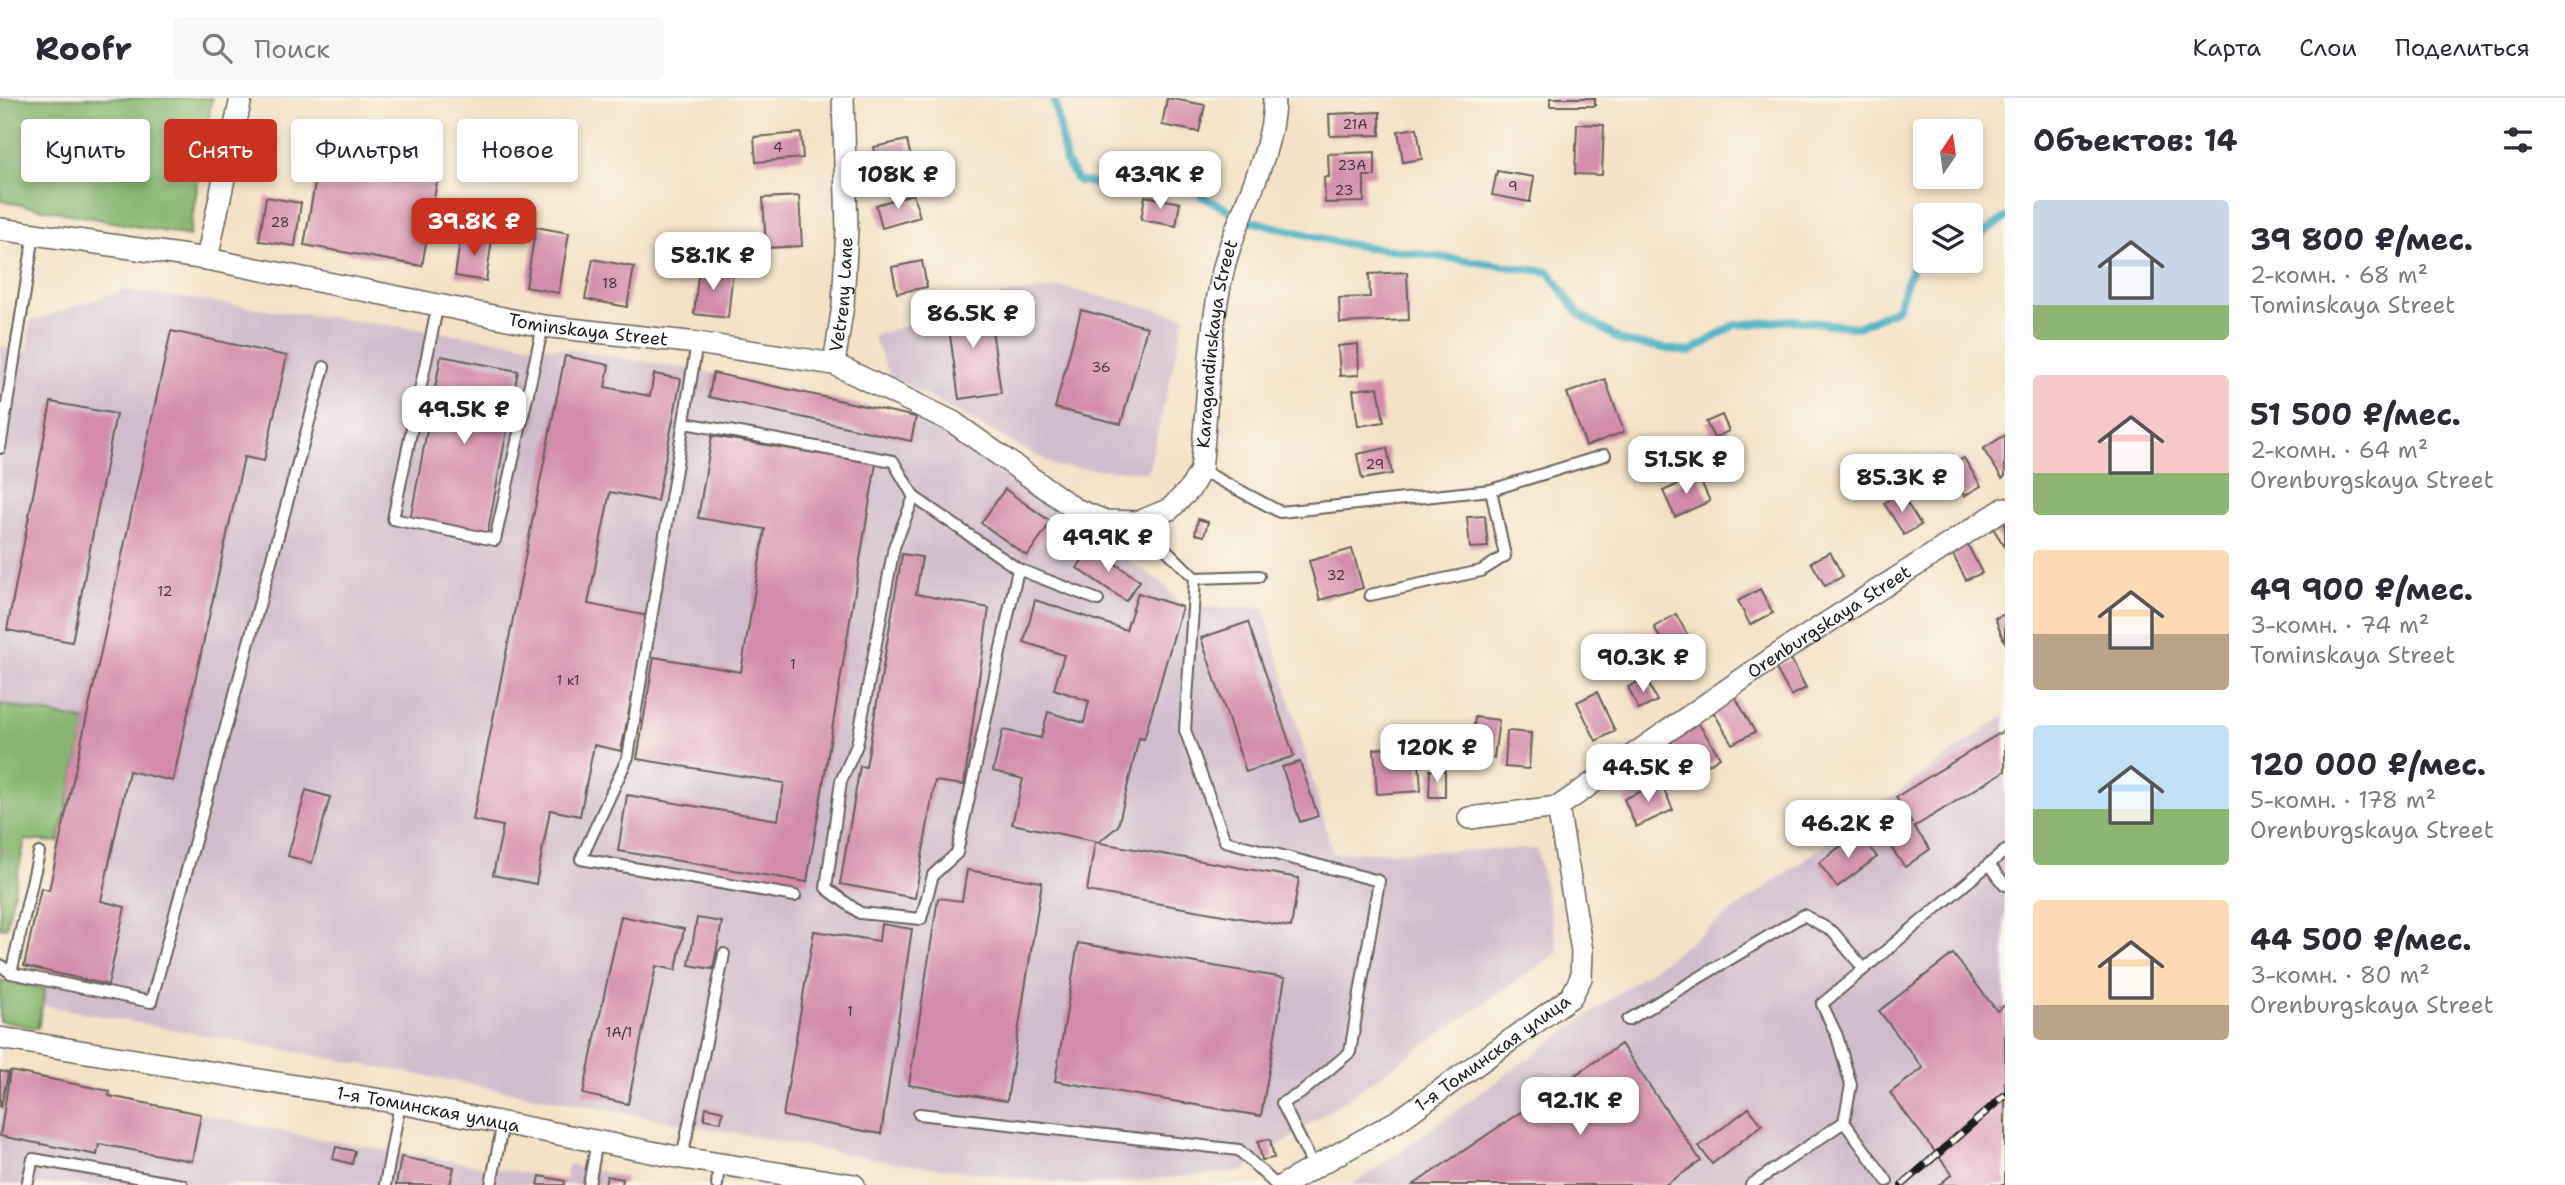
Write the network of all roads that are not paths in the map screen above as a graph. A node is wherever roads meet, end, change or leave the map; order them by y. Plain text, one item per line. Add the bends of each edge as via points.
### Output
1 (241, 98) edge
2 (843, 98) edge
3 (1274, 98) edge
4 (0, 229) edge
5 (34, 235) junction
6 (207, 259) junction
7 (438, 304) junction
8 (543, 326) junction
9 (697, 343) junction
10 (834, 364) junction
11 (324, 367) dead end
12 (685, 423) junction
13 (0, 448) edge
14 (1605, 455) dead end
15 (1201, 471) junction
16 (1491, 490) junction
17 (914, 497) junction
18 (2005, 508) edge
19 (1138, 522) junction
20 (1018, 569) junction
21 (1259, 576) dead end
22 (1195, 578) junction
23 (1370, 595) dead end
24 (1098, 600) dead end
25 (1559, 807) junction
26 (1469, 818) dead end
27 (2005, 851) edge
28 (38, 853) dead end
29 (1989, 864) junction
30 (2005, 885) edge
31 (795, 896) dead end
32 (724, 954) dead end
33 (0, 965) edge
34 (1864, 969) junction
35 (11, 973) junction
36 (1628, 1020) dead end
37 (0, 1038) edge
38 (400, 1103) junction
39 (919, 1114) dead end
40 (503, 1122) junction
41 (1844, 1122) junction
42 (597, 1141) junction
43 (682, 1158) junction
44 (1315, 1169) junction
45 (718, 1175) edge
46 (1887, 1181) dead end
47 (27, 1185) edge
48 (182, 1185) edge
49 (385, 1185) edge
50 (491, 1185) edge
51 (589, 1185) edge
52 (854, 1185) edge
53 (1276, 1185) edge
54 (1283, 1185) edge
55 (1751, 1185) edge

1 - 6 street
2 - 10 street, Vetreny Lane via 847,229
3 - 15 street, Karagandinskaya Street via 1268,144 1223,269
4 - 5 street, Tominskaya Street
5 - 6 street, Tominskaya Street
5 - 13 lane
6 - 7 street, Tominskaya Street
7 - 8 street, Tominskaya Street
7 - 8 lane via 393,519 495,540
8 - 9 street, Tominskaya Street
9 - 10 street, Tominskaya Street
9 - 12 lane
10 - 19 street, Tominskaya Street via 953,422 1075,509 1105,521
11 - 35 lane via 151,1002
12 - 17 lane via 893,461
12 - 31 lane via 628,757 582,859
14 - 16 lane
15 - 16 lane via 1280,512
15 - 19 street, Karagandinskaya Street via 1191,489 1170,509
16 - 23 lane via 1505,556 1481,571
17 - 20 lane
17 - 20 lane via 894,547 857,745 841,781 826,888 860,913 921,919 933,875 957,852
18 - 25 street, Orenburgskaya Street via 1774,657
19 - 22 lane
20 - 24 lane
21 - 22 lane
22 - 44 lane via 1185,730 1225,841 1379,881 1349,1052 1301,1093 1282,1103
25 - 26 street, Orenburgskaya Street
25 - 44 street, 1-я Томинская улица via 1582,951 1581,978 1571,997 1399,1120
27 - 29 lane
28 - 35 lane
29 - 30 lane
29 - 34 lane
32 - 43 lane
33 - 35 lane
34 - 36 lane via 1833,932 1804,915
34 - 41 lane via 1822,1004 1851,1085
37 - 38 street, 1-я Томинская улица
38 - 40 street, 1-я Томинская улица
38 - 49 lane
39 - 53 lane via 1238,1150
40 - 42 street, 1-я Томинская улица
40 - 50 lane
41 - 46 lane
41 - 55 lane
42 - 43 street, 1-я Томинская улица
42 - 51 lane
43 - 45 street, 1-я Томинская улица
44 - 54 street, 1-я Томинская улица
45 - 52 street, 1-я Томинская улица
47 - 48 lane via 33,1159

